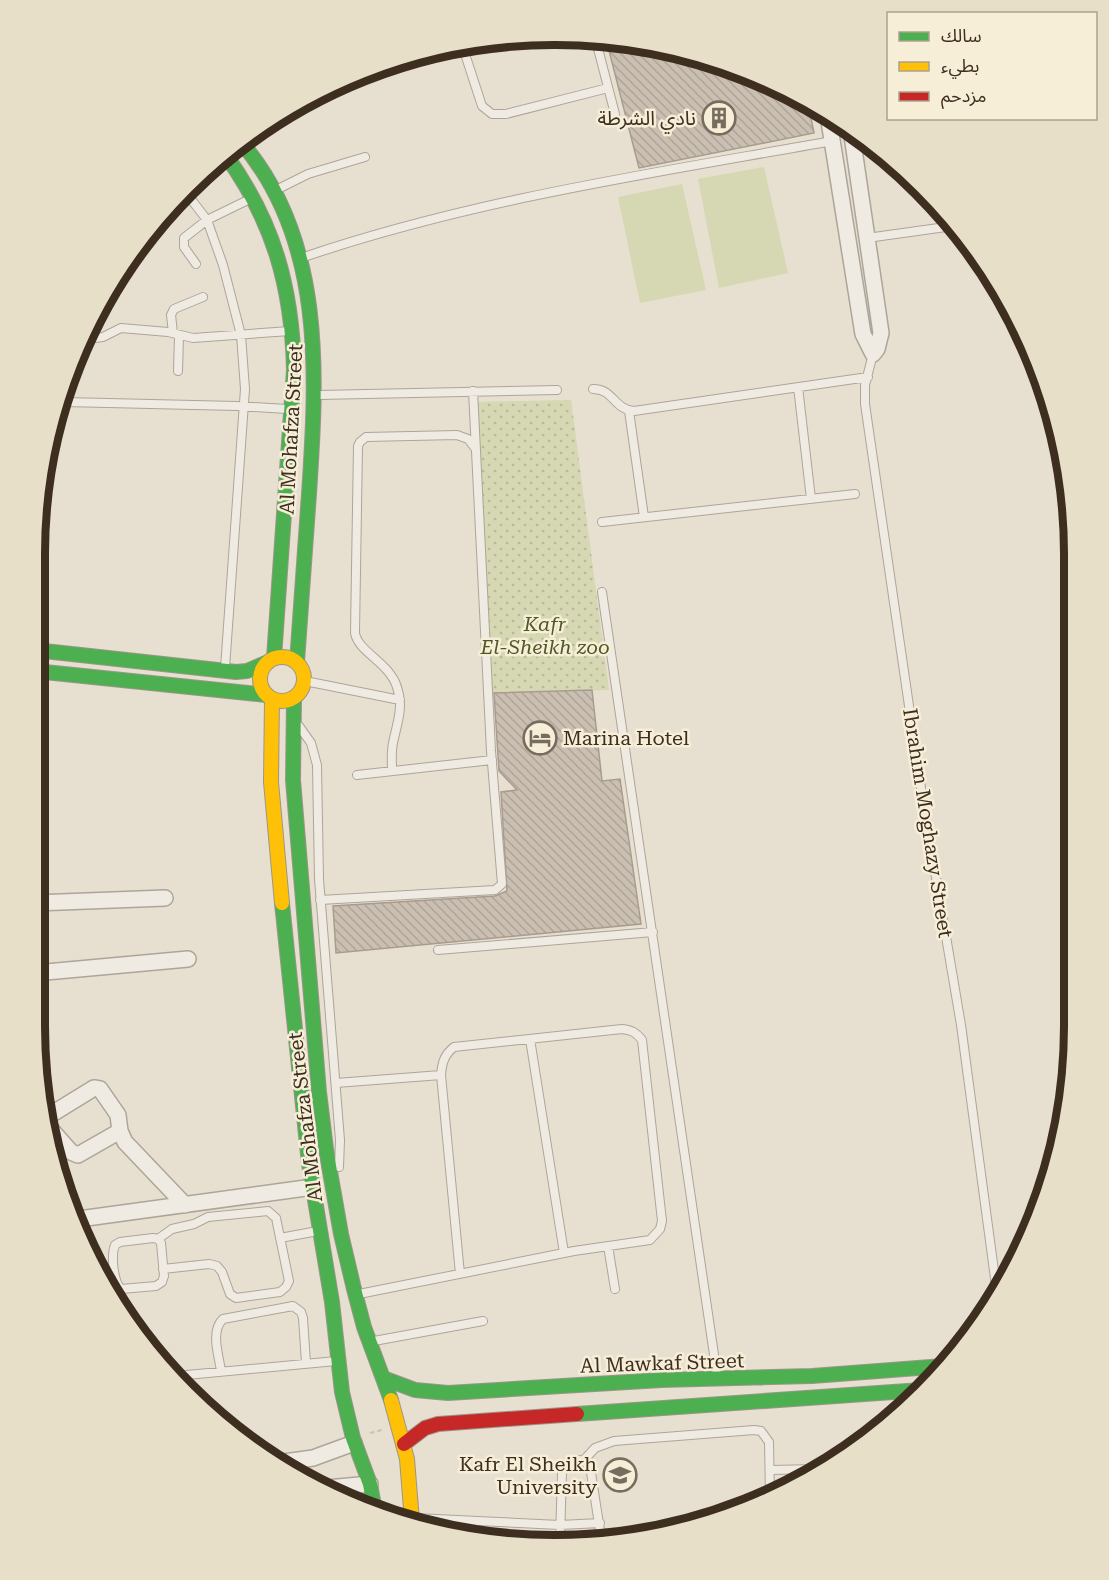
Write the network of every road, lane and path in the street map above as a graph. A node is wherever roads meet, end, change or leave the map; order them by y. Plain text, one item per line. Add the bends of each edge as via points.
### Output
1 (597, 47) edge
2 (466, 57) dead end
3 (608, 88) junction
4 (615, 114) dead end
5 (830, 126) edge
6 (832, 141) junction
7 (853, 141) edge
8 (247, 148) edge
9 (365, 157) dead end
10 (230, 162) edge
11 (275, 191) junction
12 (254, 197) junction
13 (190, 198) edge
14 (207, 220) junction
15 (945, 227) edge
16 (867, 241) junction
17 (849, 246) junction
18 (300, 258) junction
19 (196, 264) dead end
20 (203, 297) dead end
21 (294, 331) junction
22 (176, 335) junction
23 (241, 335) junction
24 (93, 339) edge
25 (873, 354) junction
26 (178, 371) dead end
27 (867, 377) junction
28 (798, 387) junction
29 (593, 389) dead end
30 (557, 390) dead end
31 (473, 391) junction
32 (315, 395) junction
33 (69, 402) edge
34 (244, 407) junction
35 (291, 410) junction
36 (629, 411) junction
37 (476, 448) junction
38 (855, 494) dead end
39 (811, 499) junction
40 (644, 517) junction
41 (602, 522) dead end
42 (602, 592) dead end
43 (45, 651) edge
44 (271, 660) junction
45 (297, 662) junction
46 (168, 665) junction
47 (224, 671) junction
48 (45, 672) edge
49 (305, 681) junction
50 (167, 685) junction
51 (269, 697) junction
52 (294, 698) junction
53 (400, 700) junction
54 (293, 720) junction
55 (492, 760) junction
56 (392, 771) junction
57 (357, 775) dead end
58 (302, 891) junction
59 (320, 895) junction
60 (165, 898) dead end
61 (45, 903) edge
62 (653, 932) junction
63 (438, 950) dead end
64 (188, 959) dead end
65 (45, 972) edge
66 (331, 1024) junction
67 (313, 1026) junction
68 (530, 1039) junction
69 (441, 1075) junction
70 (336, 1083) junction
71 (53, 1114) edge
72 (120, 1131) junction
73 (58, 1137) edge
74 (313, 1187) junction
75 (332, 1192) junction
76 (185, 1205) junction
77 (83, 1218) edge
78 (320, 1231) junction
79 (280, 1238) junction
80 (158, 1239) junction
81 (608, 1246) junction
82 (564, 1253) junction
83 (163, 1269) junction
84 (460, 1274) junction
85 (352, 1281) junction
86 (995, 1281) edge
87 (329, 1288) junction
88 (615, 1289) dead end
89 (355, 1295) junction
90 (483, 1321) dead end
91 (369, 1342) junction
92 (338, 1360) junction
93 (306, 1363) junction
94 (933, 1367) edge
95 (220, 1371) junction
96 (184, 1375) edge
97 (812, 1376) junction
98 (383, 1378) junction
99 (718, 1379) junction
100 (910, 1391) edge
101 (814, 1397) junction
102 (400, 1426) junction
103 (354, 1440) junction
104 (404, 1444) junction
105 (584, 1460) junction
106 (290, 1461) edge
107 (805, 1469) edge
108 (770, 1470) junction
109 (370, 1484) junction
110 (340, 1487) edge
111 (770, 1487) edge
112 (373, 1501) edge
113 (412, 1514) edge
114 (431, 1520) edge
115 (600, 1523) junction
116 (560, 1525) junction
117 (601, 1533) edge
118 (560, 1535) edge

1 - 3 lane
2 - 3 lane via 482,106 492,114 506,114
3 - 4 lane
5 - 6 street
6 - 17 street
6 - 18 lane via 533,195 405,225
7 - 16 street, Ibrahim Moghazy Street
8 - 11 main road, Al Mohafza Street
9 - 11 lane via 316,171
10 - 12 main road, Al Mohafza Street
11 - 18 main road, Al Mohafza Street
12 - 14 lane
12 - 21 main road, Al Mohafza Street via 280,259
13 - 14 lane
14 - 19 lane via 184,238 184,246
14 - 23 lane
15 - 16 lane
16 - 17 street
16 - 25 street, Ibrahim Moghazy Street via 881,333
17 - 25 street via 863,334
18 - 32 main road, Al Mohafza Street via 314,326
20 - 22 lane via 174,309 171,315
21 - 23 lane
21 - 35 main road, Al Mohafza Street
22 - 23 lane
22 - 24 lane via 122,328
22 - 26 lane
23 - 34 lane
25 - 27 lane, Ibrahim Moghazy Street
27 - 28 lane
27 - 86 lane, Ibrahim Moghazy Street via 866,415 922,795 961,1025
28 - 36 lane
28 - 39 lane
29 - 36 lane via 606,392 617,405
30 - 31 lane
31 - 32 lane
31 - 37 lane
32 - 45 main road, Al Mohafza Street
33 - 34 lane
34 - 35 lane
34 - 47 lane
35 - 44 main road, Al Mohafza Street
36 - 40 lane
37 - 53 lane via 457,435 370,437 362,439 358,446 356,638 391,675
37 - 55 lane
38 - 39 lane
39 - 40 lane
40 - 41 lane
42 - 62 lane
43 - 46 main road
44 - 45 main road via 286,657
44 - 47 main road via 247,671
44 - 51 main road via 263,668 260,682
45 - 49 main road
46 - 47 main road
46 - 50 main road
48 - 50 main road
49 - 52 main road
49 - 53 lane
50 - 51 main road
51 - 52 main road via 279,701
51 - 74 main road, Al Mohafza Street via 271,782 298,1074
52 - 54 main road, Al Mohafza Street
53 - 56 lane
54 - 58 main road, Al Mohafza Street via 293,780
54 - 59 lane via 306,734 315,753
55 - 56 lane
55 - 59 lane via 500,887
56 - 57 lane
58 - 59 main road
58 - 67 main road, Al Mohafza Street
59 - 66 lane
60 - 61 street
62 - 63 lane
62 - 99 lane
64 - 65 street
66 - 67 main road
66 - 70 lane
67 - 75 main road, Al Mohafza Street
68 - 69 lane via 454,1047 443,1059
68 - 81 lane via 621,1029 630,1030 642,1040 662,1221 650,1240
68 - 82 lane
69 - 70 lane
69 - 84 lane
70 - 75 lane via 341,1153
71 - 72 street via 100,1089 115,1110
72 - 73 street via 78,1155
72 - 76 street via 128,1146
74 - 76 street
74 - 78 main road, Al Mohafza Street
75 - 85 main road, Al Mohafza Street
76 - 77 street
78 - 79 lane
78 - 87 main road, Al Mohafza Street
79 - 80 lane via 276,1218 264,1210 208,1217 172,1229
79 - 83 lane via 289,1277 280,1292 236,1298 230,1294 217,1266
80 - 83 lane
80 - 83 lane via 115,1245 112,1251 116,1284 124,1290 156,1287 164,1279
81 - 82 lane
81 - 88 lane
82 - 84 lane
84 - 89 lane
85 - 87 main road
85 - 89 main road, Al Mohafza Street
87 - 92 main road, Al Mohafza Street
89 - 91 main road, Al Mohafza Street
90 - 91 lane
91 - 98 main road, Al Mohafza Street
92 - 93 lane
92 - 103 main road, Al Mohafza Street
93 - 95 lane
93 - 95 lane via 303,1318 293,1306 223,1319 216,1332
94 - 97 main road, Al Mawkaf Street
95 - 96 lane
97 - 99 main road, Al Mawkaf Street
97 - 101 main road
98 - 99 main road, Al Mawkaf Street via 431,1393
98 - 102 main road, Al Mohafza Street
100 - 101 main road
101 - 104 main road via 438,1424
102 - 103 path
102 - 104 main road, Al Mohafza Street
103 - 106 street via 313,1458
103 - 109 main road, Al Mohafza Street
104 - 113 main road, Al Mohafza Street
105 - 108 lane via 595,1448 614,1441 754,1430 761,1431 769,1442
105 - 115 lane via 593,1474
105 - 116 lane via 569,1461 564,1466
107 - 108 lane
108 - 111 lane
109 - 110 street
109 - 112 main road, Al Mohafza Street
114 - 116 lane
115 - 116 lane
115 - 117 lane
116 - 118 lane

